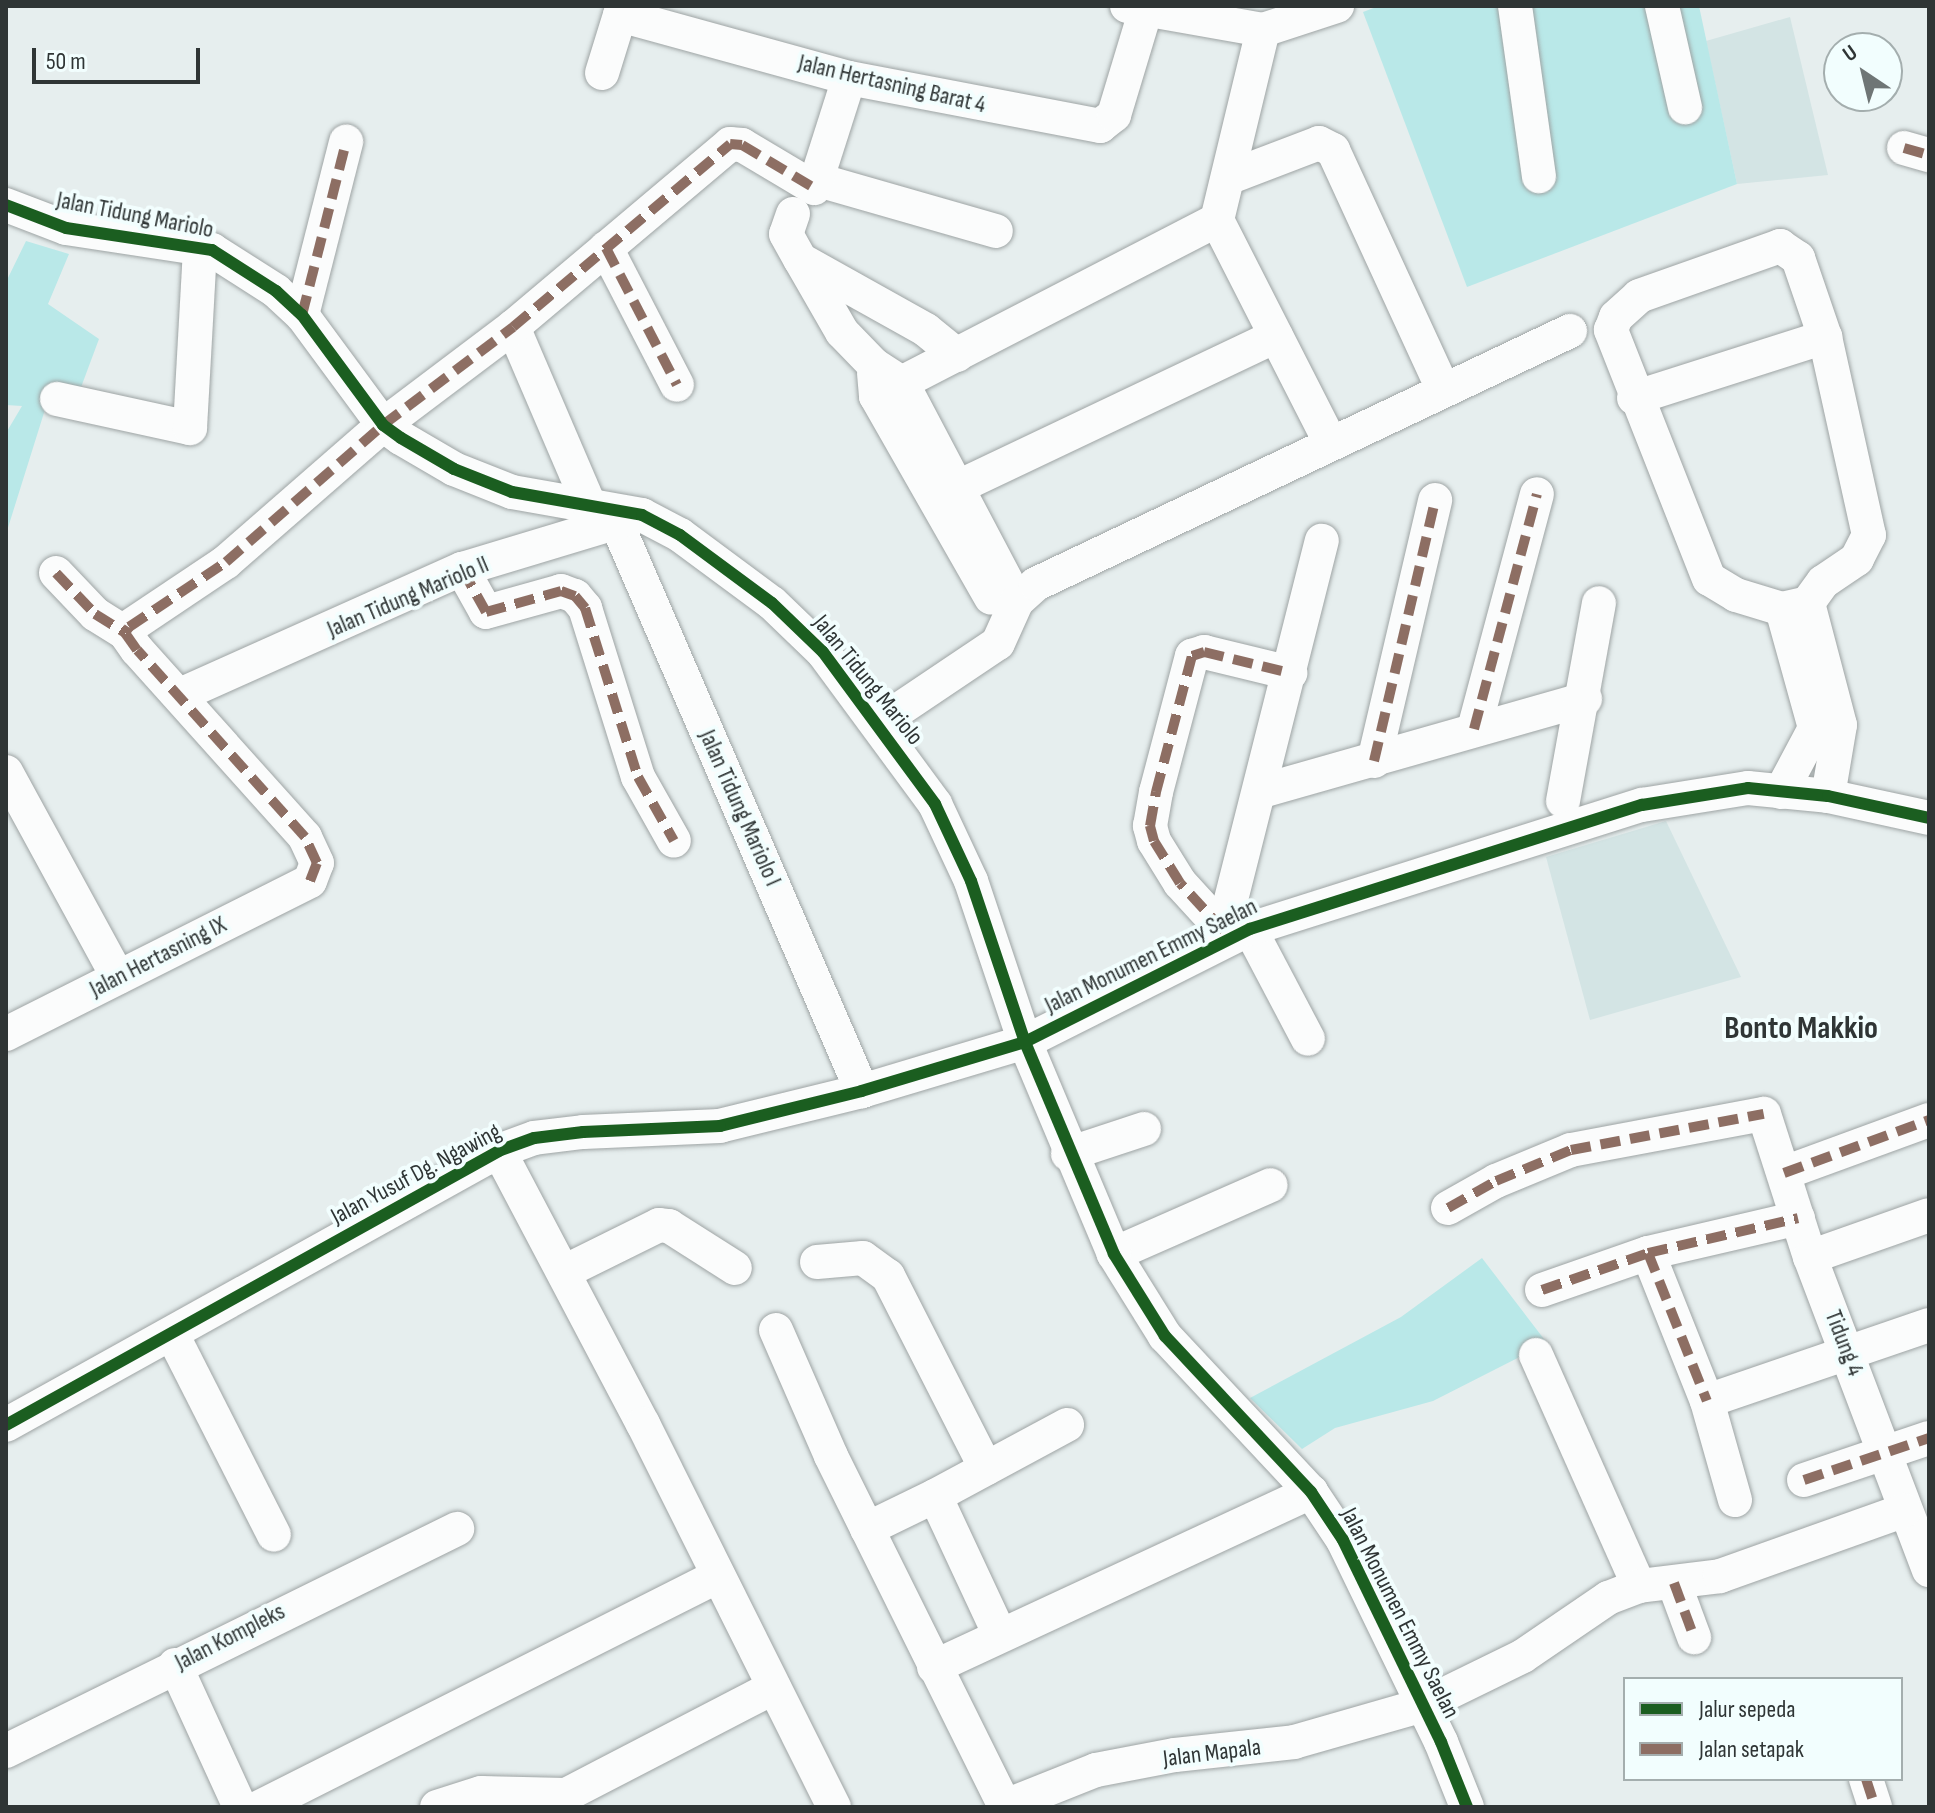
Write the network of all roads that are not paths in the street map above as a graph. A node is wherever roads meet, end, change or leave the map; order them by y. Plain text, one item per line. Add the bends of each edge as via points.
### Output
1 (1337, 6) edge
2 (1515, 6) edge
3 (1662, 6) edge
4 (1140, 7) edge
5 (1263, 30) junction
6 (602, 73) dead end
7 (849, 78) junction
8 (1685, 107) dead end
9 (346, 142) dead end
10 (1539, 176) dead end
11 (1230, 177) junction
12 (808, 194) junction
13 (6, 205) edge
14 (1217, 220) junction
15 (996, 231) dead end
16 (200, 247) junction
17 (606, 248) junction
18 (800, 259) junction
19 (302, 315) junction
20 (513, 327) junction
21 (1570, 331) dead end
22 (1276, 336) junction
23 (1825, 337) junction
24 (957, 355) junction
25 (884, 381) junction
26 (677, 385) dead end
27 (1443, 389) junction
28 (1634, 398) junction
29 (57, 399) dead end
30 (383, 425) junction
31 (1331, 444) junction
32 (958, 487) junction
33 (1537, 494) dead end
34 (1435, 500) dead end
35 (589, 504) junction
36 (629, 519) junction
37 (1322, 541) dead end
38 (462, 569) junction
39 (56, 573) dead end
40 (1599, 603) dead end
41 (1795, 606) junction
42 (1012, 612) junction
43 (125, 633) junction
44 (1290, 673) junction
45 (180, 695) junction
46 (1585, 699) junction
47 (879, 723) junction
48 (1827, 726) junction
49 (1474, 729) junction
50 (1374, 761) junction
51 (1262, 791) junction
52 (1781, 792) junction
53 (11, 793) edge
54 (1828, 796) junction
55 (1563, 801) dead end
56 (1929, 818) edge
57 (674, 841) dead end
58 (1232, 935) junction
59 (118, 977) junction
60 (6, 1034) edge
61 (1308, 1039) dead end
62 (1025, 1042) junction
63 (862, 1091) junction
64 (1929, 1120) edge
65 (1144, 1129) dead end
66 (499, 1151) junction
67 (1068, 1154) junction
68 (1784, 1173) junction
69 (1271, 1185) dead end
70 (1448, 1208) dead end
71 (1929, 1215) edge
72 (1798, 1218) junction
73 (1648, 1253) junction
74 (1114, 1254) junction
75 (1810, 1257) junction
76 (817, 1262) dead end
77 (735, 1268) dead end
78 (564, 1272) junction
79 (1542, 1290) dead end
80 (1929, 1325) edge
81 (776, 1330) dead end
82 (172, 1334) junction
83 (1849, 1353) junction
84 (1536, 1355) dead end
85 (1707, 1401) junction
86 (6, 1425) edge
87 (1067, 1425) dead end
88 (1929, 1438) edge
89 (1884, 1453) junction
90 (986, 1468) junction
91 (1804, 1480) dead end
92 (1311, 1492) junction
93 (935, 1496) junction
94 (1735, 1500) dead end
95 (1905, 1510) junction
96 (457, 1529) dead end
97 (867, 1529) junction
98 (274, 1535) dead end
99 (1929, 1570) edge
100 (718, 1576) junction
101 (1674, 1583) junction
102 (1639, 1586) junction
103 (999, 1633) junction
104 (1694, 1637) dead end
105 (175, 1665) junction
106 (934, 1667) junction
107 (774, 1687) junction
108 (1423, 1705) junction
109 (6, 1751) edge
110 (1867, 1781) edge
111 (1004, 1806) edge
112 (240, 1807) edge
113 (260, 1807) edge
114 (437, 1807) edge
115 (834, 1807) edge
116 (1467, 1807) edge
117 (1875, 1807) edge

1 - 5 street
2 - 10 street
3 - 8 street
4 - 5 street
4 - 7 street, Jalan Hertasning Barat 4 via 1114,115 1100,126
5 - 11 street
6 - 7 street, Jalan Hertasning Barat 4 via 620,15
7 - 12 street
9 - 19 street
11 - 14 street
11 - 27 street via 1319,143 1333,150
12 - 15 street
12 - 17 street via 735,143
12 - 18 street via 786,234
13 - 16 street, Jalan Tidung Mariolo via 66,228
14 - 22 street
14 - 24 street
16 - 19 street, Jalan Tidung Mariolo via 246,270
16 - 29 street via 190,428
17 - 20 street
17 - 26 street
18 - 24 street via 926,330
18 - 25 street via 842,332
19 - 30 street, Jalan Tidung Mariolo
20 - 30 street
20 - 35 street
21 - 27 street
22 - 31 street
22 - 32 street
23 - 28 street
23 - 28 street via 1798,258 1791,249 1770,248 1626,305 1611,330
23 - 41 street via 1869,535 1857,559
24 - 25 street
25 - 32 street
25 - 42 street
27 - 31 street
28 - 41 street via 1709,579 1736,595
30 - 35 street, Jalan Tidung Mariolo via 486,484
30 - 43 street via 226,562 135,621
31 - 42 street via 1082,558 1036,584
32 - 42 street
33 - 49 street
34 - 50 street
35 - 36 street, Jalan Tidung Mariolo
36 - 38 street, Jalan Tidung Mariolo II
36 - 47 street, Jalan Tidung Mariolo via 702,550 772,603 823,652
36 - 63 street, Jalan Tidung Mariolo I
37 - 44 street
38 - 45 street, Jalan Tidung Mariolo II
38 - 57 street via 486,612 561,591 575,596 585,608 638,777
39 - 43 street via 95,614
40 - 46 street
41 - 48 street
42 - 47 street via 998,643
43 - 45 street
44 - 51 street
44 - 58 street via 1204,652 1192,656 1156,792 1150,826 1154,841 1180,883
45 - 59 street, Jalan Hertasning IX via 305,837 317,863 310,881
46 - 49 street
46 - 55 street
47 - 62 street, Jalan Tidung Mariolo via 953,837
48 - 52 street
48 - 54 street
49 - 50 street
50 - 51 street
51 - 58 street
52 - 54 street, Jalan Monumen Emmy Saelan
52 - 58 street, Jalan Monumen Emmy Saelan via 1707,792 1642,805
53 - 59 street
54 - 56 street, Jalan Monumen Emmy Saelan
58 - 61 street
58 - 62 street, Jalan Monumen Emmy Saelan
59 - 60 street, Jalan Hertasning IX
62 - 63 street, Jalan Yusuf Dg. Ngawing
62 - 67 street, Jalan Monumen Emmy Saelan
63 - 66 street, Jalan Yusuf Dg. Ngawing via 720,1126 583,1132 534,1138
64 - 68 street
65 - 67 street
66 - 78 street
66 - 82 street, Jalan Yusuf Dg. Ngawing
67 - 74 street, Jalan Monumen Emmy Saelan
68 - 70 street, Tidung 4 via 1764,1114 1571,1150
68 - 72 street, Tidung 4
69 - 74 street
71 - 75 street
72 - 73 street
72 - 75 street, Tidung 4
73 - 79 street
73 - 85 street
74 - 92 street, Jalan Monumen Emmy Saelan via 1173,1345
75 - 83 street, Tidung 4
76 - 90 street via 863,1258 888,1276
77 - 78 street via 669,1226 659,1225
78 - 100 street
80 - 83 street
81 - 97 street
82 - 86 street, Jalan Yusuf Dg. Ngawing
82 - 98 street
83 - 85 street
83 - 89 street, Tidung 4
84 - 102 street
85 - 94 street
87 - 90 street
88 - 89 street
89 - 91 street
89 - 95 street, Tidung 4
90 - 93 street
92 - 103 street
92 - 108 street, Jalan Monumen Emmy Saelan via 1365,1582
93 - 97 street
93 - 103 street
95 - 99 street, Tidung 4
95 - 101 street, Jalan Mapala via 1720,1576
96 - 105 street, Jalan Kompleks
97 - 106 street
100 - 107 street
100 - 113 street
101 - 102 street, Jalan Mapala
101 - 104 street
102 - 108 street, Jalan Mapala via 1591,1606 1542,1645
103 - 106 street
105 - 109 street, Jalan Kompleks
105 - 112 street
106 - 111 street
107 - 114 street via 566,1795 481,1793
107 - 115 street
108 - 111 street, Jalan Mapala via 1294,1742 1096,1770
108 - 116 street, Jalan Monumen Emmy Saelan
110 - 117 street

